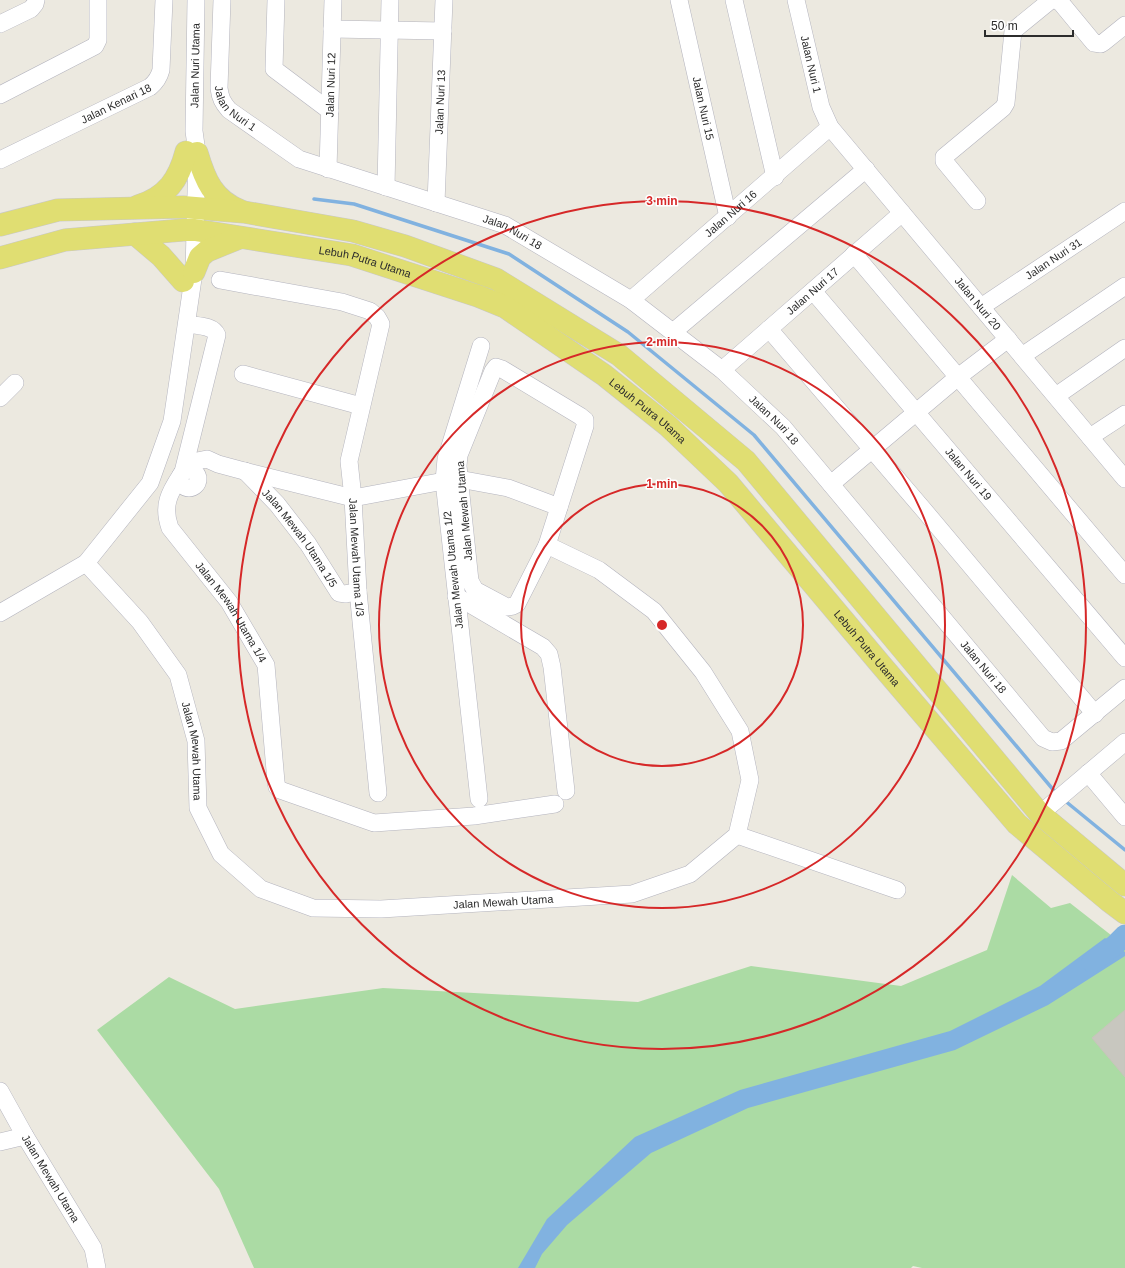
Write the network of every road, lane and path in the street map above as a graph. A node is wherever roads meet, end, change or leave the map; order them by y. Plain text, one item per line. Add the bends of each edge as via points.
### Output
1 (36, 0) edge
2 (98, 0) edge
3 (164, 0) edge
4 (196, 0) edge
5 (222, 0) edge
6 (276, 0) edge
7 (333, 0) edge
8 (390, 0) edge
9 (444, 0) edge
10 (679, 0) edge
11 (734, 0) edge
12 (796, 0) edge
13 (1051, 0) edge
14 (1056, 0) edge
15 (0, 24) edge
16 (1124, 27) edge
17 (332, 29) junction
18 (389, 30) junction
19 (443, 32) junction
20 (0, 94) edge
21 (330, 111) junction
22 (830, 127) junction
23 (192, 152) junction
24 (0, 160) edge
25 (328, 169) junction
26 (866, 169) junction
27 (775, 177) junction
28 (386, 187) junction
29 (976, 201) dead end
30 (436, 203) junction
31 (115, 208) junction
32 (189, 208) junction
33 (1125, 211) edge
34 (244, 212) junction
35 (902, 213) junction
36 (728, 217) junction
37 (0, 225) edge
38 (189, 230) junction
39 (135, 234) junction
40 (240, 237) junction
41 (854, 254) junction
42 (0, 258) edge
43 (189, 277) junction
44 (220, 280) dead end
45 (1125, 286) edge
46 (813, 291) junction
47 (631, 300) junction
48 (981, 307) junction
49 (188, 318) junction
50 (769, 329) junction
51 (673, 332) junction
52 (1008, 339) junction
53 (481, 346) dead end
54 (1125, 348) edge
55 (1022, 356) junction
56 (722, 370) junction
57 (243, 374) dead end
58 (958, 377) junction
59 (15, 383) dead end
60 (1056, 396) junction
61 (0, 398) edge
62 (361, 406) junction
63 (916, 412) junction
64 (1125, 414) edge
65 (1090, 438) junction
66 (871, 449) junction
67 (244, 471) junction
68 (188, 477) junction
69 (1125, 479) edge
70 (451, 480) junction
71 (831, 484) junction
72 (353, 498) junction
73 (559, 508) junction
74 (547, 545) junction
75 (86, 563) junction
76 (1125, 574) edge
77 (358, 591) junction
78 (456, 596) junction
79 (0, 613) edge
80 (1125, 658) edge
81 (1125, 688) edge
82 (1095, 714) junction
83 (1125, 742) edge
84 (1088, 773) junction
85 (566, 791) dead end
86 (378, 793) dead end
87 (479, 799) dead end
88 (555, 804) dead end
89 (1048, 808) junction
90 (1125, 817) edge
91 (737, 835) junction
92 (1125, 885) edge
93 (897, 890) dead end
94 (1125, 913) edge
95 (0, 1091) edge
96 (25, 1136) junction
97 (0, 1142) edge
98 (97, 1268) edge

1 - 15 street via 31,9
2 - 20 street via 98,40 95,46
3 - 24 street, Jalan Kenari 18 via 161,70 156,83
4 - 23 street, Jalan Nuri Utama
5 - 25 street, Jalan Nuri 1 via 219,88 224,104 299,159
6 - 21 street via 274,69
7 - 17 street, Jalan Nuri 12
8 - 18 street
9 - 19 street, Jalan Nuri 13
10 - 36 street, Jalan Nuri 15
11 - 27 street
12 - 22 street, Jalan Nuri 1 via 821,107
13 - 29 street via 1013,31 1006,103 1003,108 944,157 944,161
14 - 16 street via 1094,43 1101,44
17 - 18 street
17 - 21 street, Jalan Nuri 12
18 - 19 street
18 - 28 street
19 - 30 street, Jalan Nuri 13
21 - 25 street, Jalan Nuri 12
22 - 26 street, Jalan Nuri 20
22 - 27 street, Jalan Nuri 16
23 - 31 main road via 174,182 162,194 148,203 132,208
23 - 32 street, Jalan Nuri Utama
23 - 34 main road via 214,192 230,206
25 - 28 street, Jalan Nuri 18
26 - 35 street, Jalan Nuri 20
26 - 51 street
27 - 36 street, Jalan Nuri 16
28 - 30 street, Jalan Nuri 18
30 - 47 street, Jalan Nuri 18 via 505,225
31 - 32 main road
31 - 37 main road via 58,210
32 - 34 main road
32 - 38 street
33 - 48 street, Jalan Nuri 31
34 - 89 main road via 353,231 405,246 496,279 619,355 746,461
35 - 41 street, Jalan Nuri 17
35 - 48 street, Jalan Nuri 20
36 - 47 street, Jalan Nuri 16
38 - 39 main road, Lebuh Putra Utama
38 - 40 main road, Lebuh Putra Utama
38 - 43 street
39 - 42 main road, Lebuh Putra Utama via 65,240
39 - 43 main road
40 - 43 main road via 207,251 200,257
40 - 94 main road, Lebuh Putra Utama via 352,254 478,296 505,307 604,375 668,426 728,483 1017,824
41 - 46 street, Jalan Nuri 17
41 - 58 street
43 - 49 street
44 - 62 street, Jalan Mewah Utama 1/3 via 342,302 370,311 377,317 381,324
45 - 55 street
46 - 50 street, Jalan Nuri 17
46 - 63 street, Jalan Nuri 19
47 - 51 street, Jalan Nuri 18
48 - 52 street, Jalan Nuri 20
49 - 68 street via 210,328 217,336
49 - 75 street via 172,421 150,483
50 - 56 street, Jalan Nuri 17
50 - 66 street
51 - 56 street, Jalan Nuri 18
52 - 55 street, Jalan Nuri 20
52 - 58 street
53 - 70 street, Jalan Mewah Utama 1/2 via 446,459
54 - 60 street
55 - 60 street, Jalan Nuri 20
56 - 71 street, Jalan Nuri 18 via 783,427
57 - 62 street
58 - 63 street
58 - 76 street
59 - 61 street
60 - 65 street, Jalan Nuri 20
62 - 72 street, Jalan Mewah Utama 1/3 via 349,461
63 - 66 street
63 - 80 street, Jalan Nuri 19
64 - 65 street
65 - 69 street, Jalan Nuri 20
66 - 71 street
66 - 82 street
67 - 68 street, Jalan Mewah Utama 1/4 via 218,464 207,472
67 - 72 street
67 - 77 street, Jalan Mewah Utama 1/5 via 277,504 308,544 336,591 343,595
68 - 88 street, Jalan Mewah Utama 1/4 via 167,515 170,528 230,602 266,665 276,782 280,790 374,823 474,816
70 - 72 street
70 - 73 street via 508,488
70 - 73 street, Jalan Mewah Utama via 493,371 496,368 502,369 585,420
70 - 74 street, Jalan Mewah Utama via 470,581 475,590 507,607 513,606
70 - 78 street, Jalan Mewah Utama 1/2
71 - 82 street, Jalan Nuri 18 via 1043,738 1052,742 1061,741
72 - 77 street, Jalan Mewah Utama 1/3
73 - 74 street, Jalan Mewah Utama
74 - 91 street via 599,570 654,611 703,672 740,731 750,780
75 - 79 street
75 - 91 street, Jalan Mewah Utama via 140,622 178,674 196,741 198,808 222,854 261,889 313,908 344,909 632,894 690,874
77 - 86 street, Jalan Mewah Utama 1/3
78 - 85 street via 543,647 549,654
78 - 87 street, Jalan Mewah Utama 1/2
81 - 82 street, Jalan Nuri 18
83 - 84 street
84 - 89 street
84 - 90 street
89 - 92 main road
91 - 93 street
95 - 96 street, Jalan Mewah Utama
96 - 97 street
96 - 98 street, Jalan Mewah Utama via 93,1248

